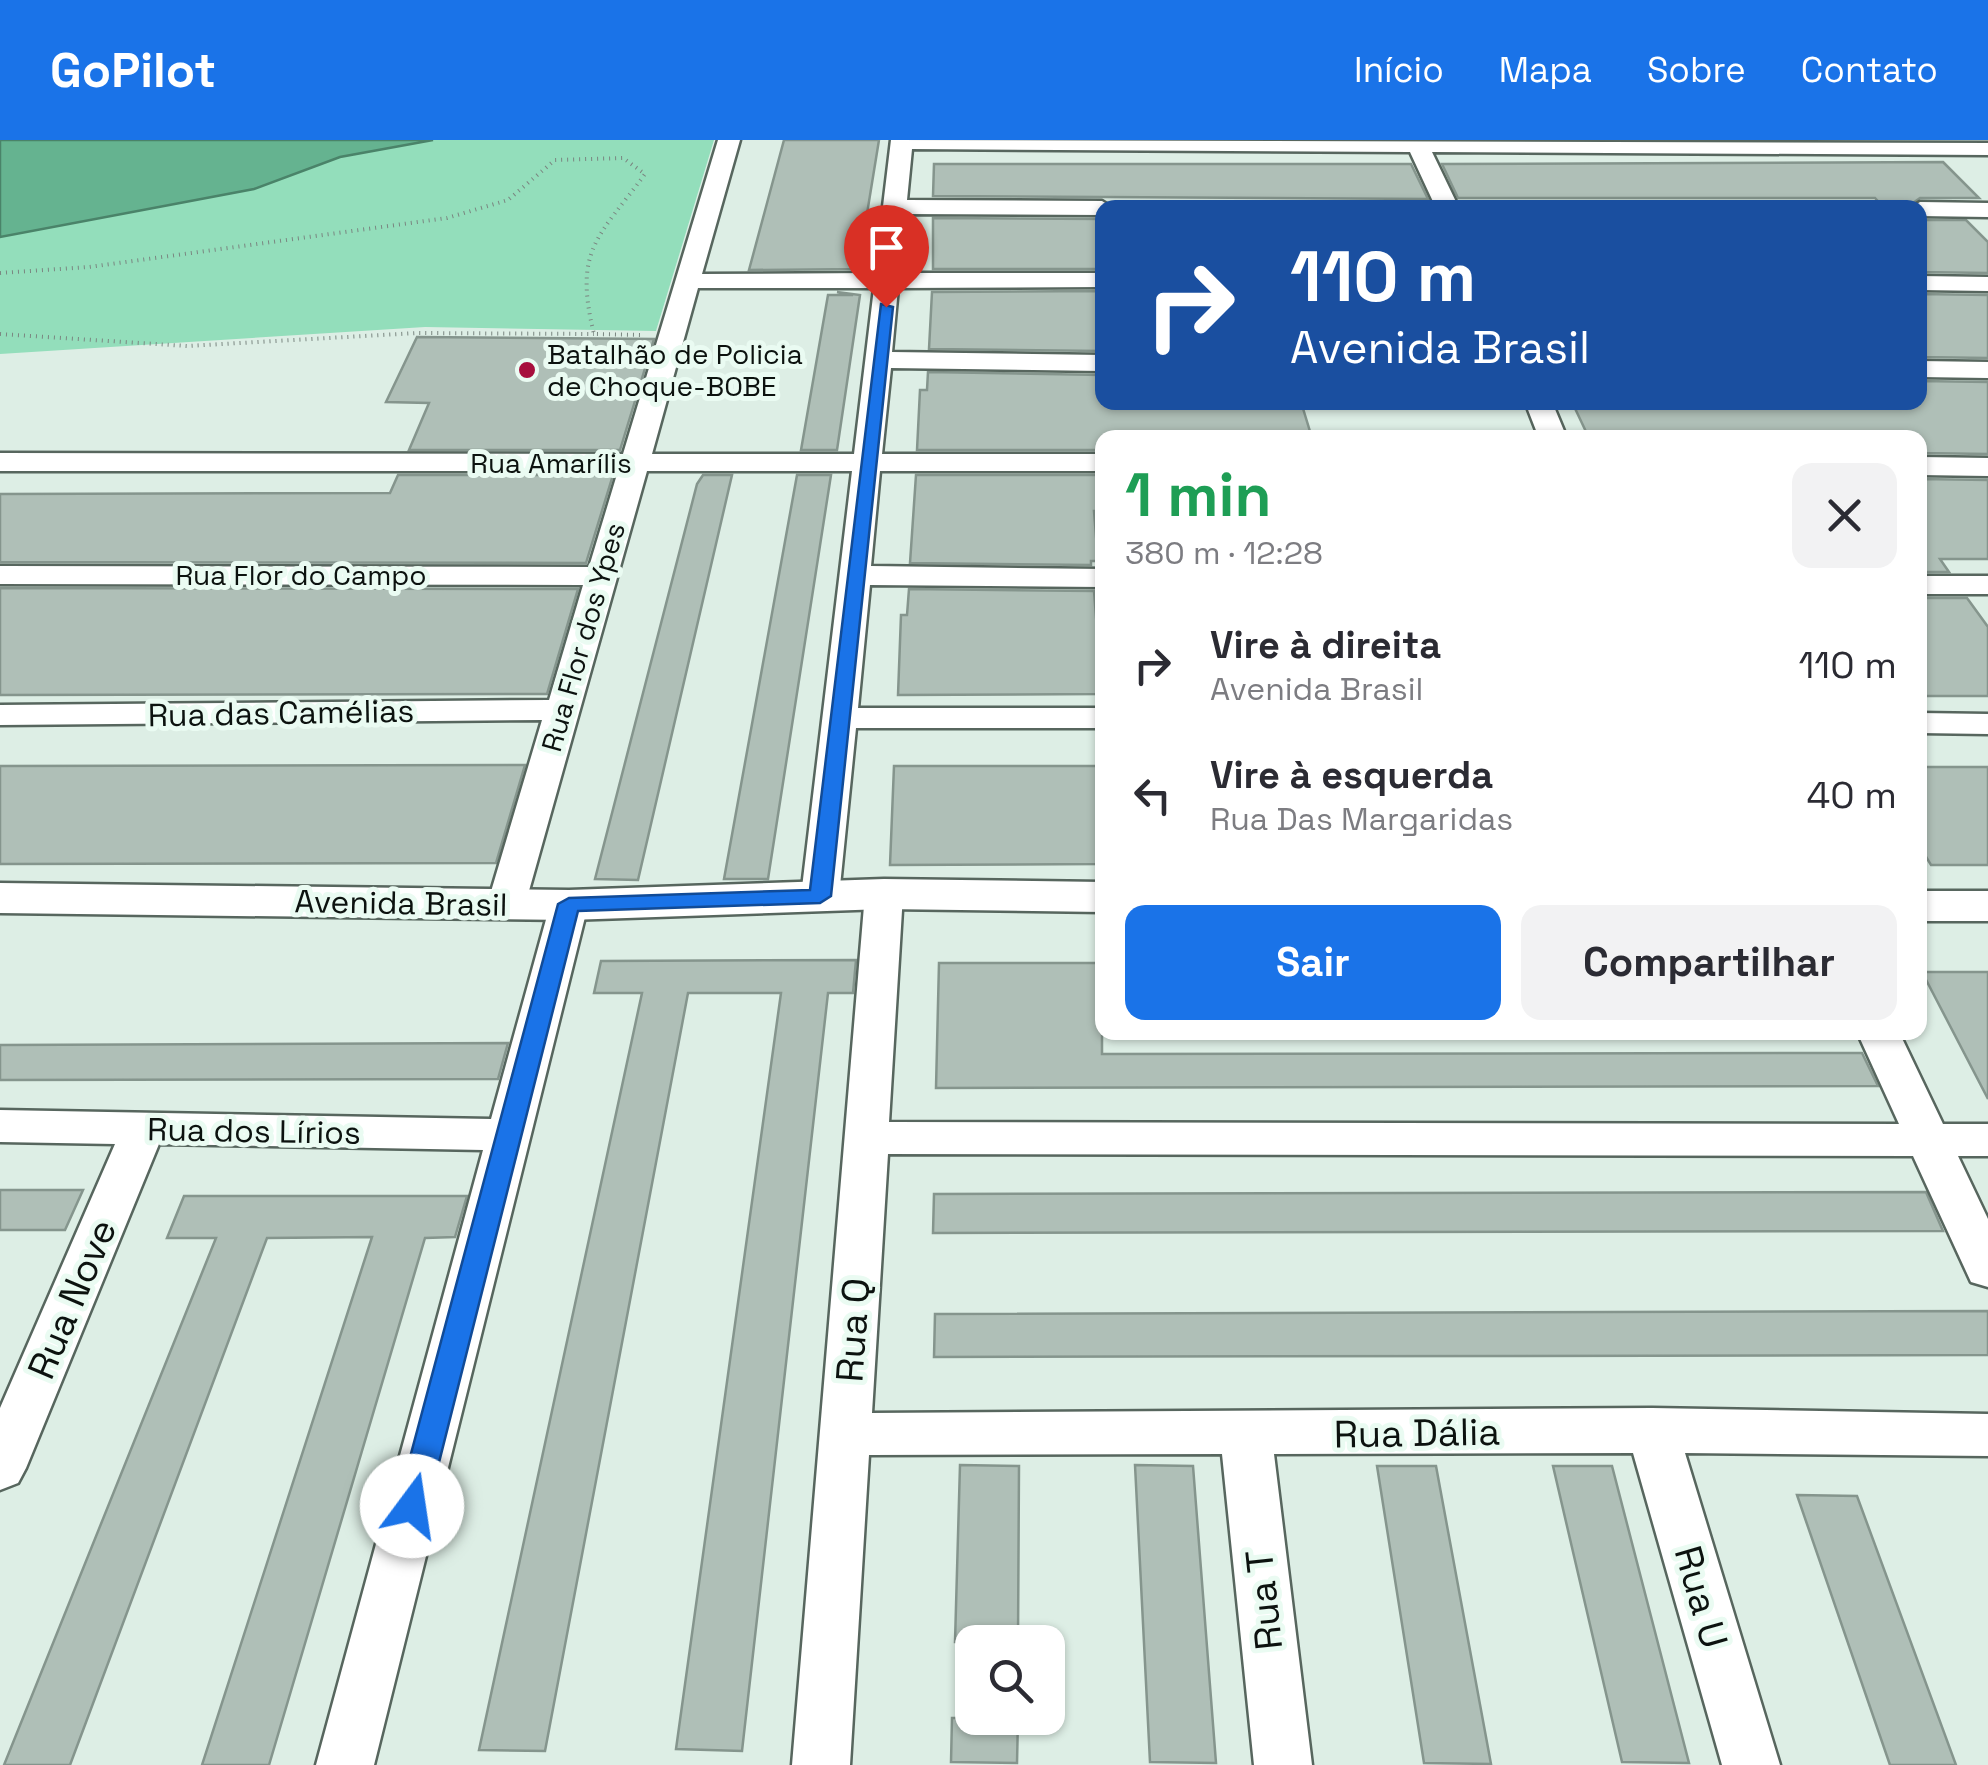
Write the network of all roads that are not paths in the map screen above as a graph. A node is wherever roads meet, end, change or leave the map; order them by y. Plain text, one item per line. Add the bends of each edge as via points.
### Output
1 (728, 140) edge
2 (902, 142) edge
3 (1416, 143) edge
4 (1988, 149) edge
5 (1444, 200) edge
6 (896, 208) junction
7 (1095, 208) edge
8 (1927, 210) edge
9 (1988, 210) edge
10 (687, 280) junction
11 (889, 280) junction
12 (1095, 280) edge
13 (1927, 283) edge
14 (1988, 284) edge
15 (880, 360) junction
16 (1095, 363) edge
17 (1927, 369) edge
18 (1988, 370) edge
19 (0, 462) edge
20 (866, 462) junction
21 (634, 463) junction
22 (1095, 463) edge
23 (1927, 466) edge
24 (1988, 466) edge
25 (0, 575) edge
26 (856, 575) junction
27 (602, 576) junction
28 (1095, 578) edge
29 (1927, 585) edge
30 (1988, 585) edge
31 (562, 710) junction
32 (0, 716) edge
33 (840, 718) junction
34 (1095, 718) edge
35 (1927, 723) edge
36 (1988, 724) edge
37 (884, 894) junction
38 (820, 896) junction
39 (1095, 896) edge
40 (0, 898) edge
41 (569, 904) junction
42 (506, 905) junction
43 (1927, 906) edge
44 (1988, 906) edge
45 (1882, 1040) edge
46 (0, 1126) edge
47 (143, 1130) junction
48 (509, 1136) junction
49 (867, 1138) junction
50 (1988, 1140) edge
51 (1928, 1142) junction
52 (1988, 1269) edge
53 (1652, 1429) junction
54 (846, 1434) junction
55 (1246, 1435) junction
56 (1988, 1435) edge
57 (6, 1442) edge
58 (345, 1765) edge
59 (821, 1765) edge
60 (1283, 1765) edge
61 (1751, 1765) edge

1 - 10 street, Rua Flor dos Ypes
2 - 3 street
2 - 6 street
3 - 4 street
3 - 5 street
6 - 7 street
6 - 11 street
8 - 9 street
10 - 11 street
10 - 21 street, Rua Flor dos Ypes
11 - 12 street
11 - 15 street
13 - 14 street
15 - 16 street
15 - 20 street
17 - 18 street
19 - 21 street, Rua Amarílis
20 - 21 street, Rua Amarílis
20 - 22 street, Rua Amarílis
20 - 26 street
21 - 27 street, Rua Flor dos Ypes
23 - 24 street
25 - 27 street, Rua Flor do Campo
26 - 28 street
26 - 33 street
27 - 31 street, Rua Flor dos Ypes
29 - 30 street
31 - 32 street, Rua das Camélias
31 - 42 street, Rua Flor dos Ypes
33 - 34 street
33 - 38 street
35 - 36 street
37 - 38 street, Avenida Brasil
37 - 39 street, Avenida Brasil
37 - 49 street, Rua Q
38 - 41 street, Avenida Brasil
40 - 42 street, Avenida Brasil
41 - 42 street, Avenida Brasil
41 - 48 street
43 - 44 street
45 - 51 street
46 - 47 street, Rua dos Lírios
47 - 48 street, Rua dos Lírios
47 - 57 street, Rua Nove
48 - 58 street
49 - 51 street
49 - 54 street, Rua Q
50 - 51 street
51 - 52 street
53 - 55 street, Rua Dália
53 - 56 street, Rua Dália
53 - 61 street, Rua U
54 - 55 street, Rua Dália
54 - 59 street, Rua Q
55 - 60 street, Rua T

